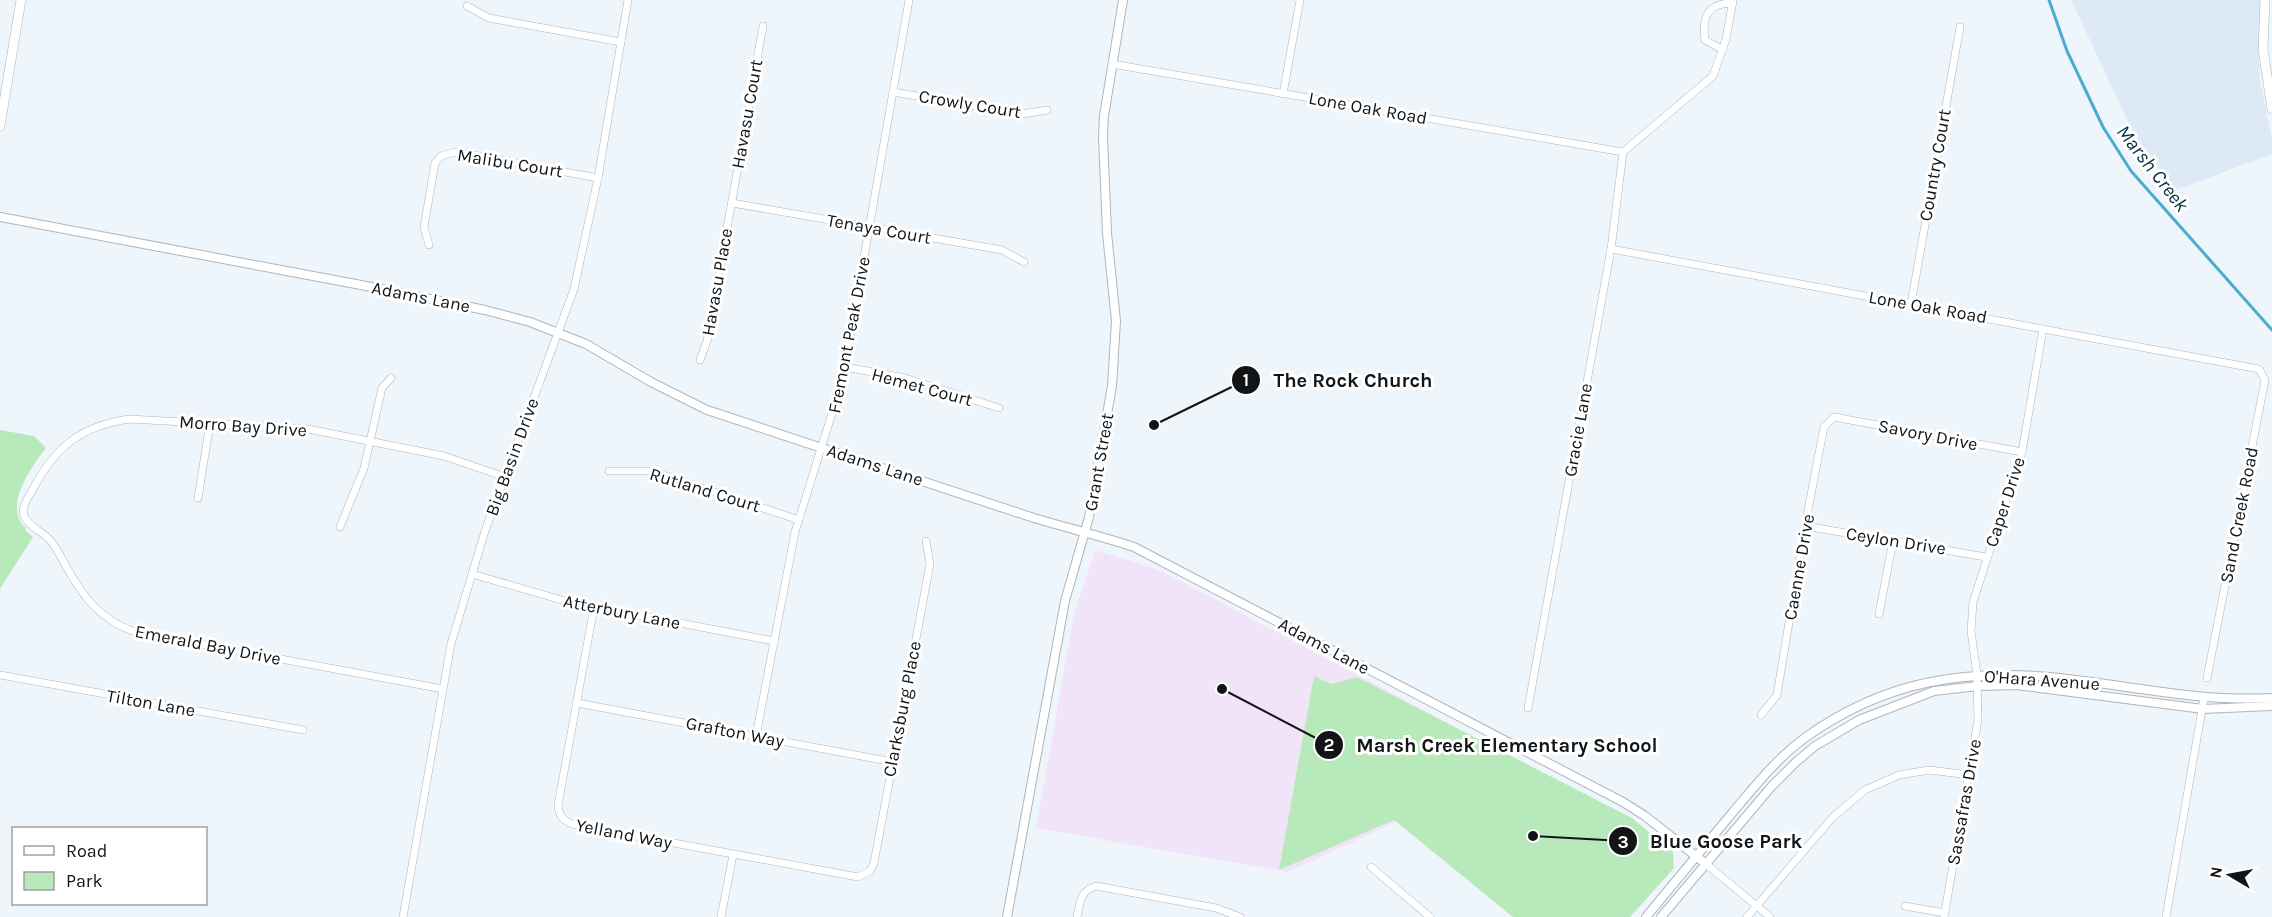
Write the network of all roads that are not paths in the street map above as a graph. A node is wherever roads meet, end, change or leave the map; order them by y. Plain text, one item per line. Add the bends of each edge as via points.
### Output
1 (21, 0) edge
2 (628, 0) edge
3 (909, 0) edge
4 (1123, 0) edge
5 (1300, 0) edge
6 (2265, 0) edge
7 (1733, 2) edge
8 (467, 6) dead end
9 (763, 26) dead end
10 (1960, 27) dead end
11 (621, 42) junction
12 (1723, 50) junction
13 (1112, 64) junction
14 (2270, 84) edge
15 (893, 92) junction
16 (1283, 94) junction
17 (2272, 108) edge
18 (1047, 110) dead end
19 (0, 126) edge
20 (1623, 152) junction
21 (598, 178) junction
22 (732, 202) junction
23 (0, 218) edge
24 (870, 227) junction
25 (429, 245) dead end
26 (1611, 249) junction
27 (1024, 262) dead end
28 (1911, 304) junction
29 (2043, 329) junction
30 (557, 332) junction
31 (700, 360) dead end
32 (2244, 365) joint
33 (846, 367) junction
34 (391, 378) dead end
35 (999, 408) dead end
36 (1834, 417) joint
37 (210, 423) junction
38 (370, 441) junction
39 (823, 448) junction
40 (2022, 452) junction
41 (609, 471) dead end
42 (505, 477) junction
43 (198, 498) dead end
44 (24, 515) joint
45 (799, 520) junction
46 (1805, 526) junction
47 (340, 527) dead end
48 (1085, 533) junction
49 (1893, 540) junction
50 (926, 541) dead end
51 (1986, 557) junction
52 (472, 574) junction
53 (594, 607) junction
54 (1879, 614) dead end
55 (774, 641) junction
56 (0, 675) edge
57 (1977, 675) junction
58 (2207, 678) dead end
59 (1978, 686) junction
60 (443, 689) junction
61 (2204, 698) junction
62 (2272, 698) edge
63 (577, 703) junction
64 (2272, 706) edge
65 (1528, 708) dead end
66 (2203, 709) junction
67 (1761, 715) dead end
68 (303, 730) dead end
69 (756, 736) junction
70 (893, 762) junction
71 (1969, 776) junction
72 (733, 855) junction
73 (1696, 856) junction
74 (1706, 864) junction
75 (1371, 867) dead end
76 (865, 875) joint
77 (1756, 906) junction
78 (1905, 906) dead end
79 (1944, 915) edge
80 (403, 917) edge
81 (721, 917) edge
82 (1007, 917) edge
83 (1077, 917) edge
84 (1240, 917) edge
85 (1430, 917) edge
86 (1646, 917) edge
87 (1662, 917) edge
88 (1747, 917) edge
89 (1770, 917) edge
90 (2166, 917) edge

1 - 19 main road
2 - 11 street, Big Basin Drive
3 - 15 street, Fremont Peak Drive
4 - 13 street, Grant Street
5 - 16 street
6 - 14 main road via 2263,49
7 - 12 street
7 - 12 street via 1720,3 1706,15 1703,26 1704,40
8 - 11 street via 489,18
9 - 22 street, Havasu Court
10 - 28 street, Country Court
11 - 21 street, Big Basin Drive
12 - 20 street via 1713,76
13 - 16 street, Lone Oak Road
13 - 48 street, Grant Street via 1102,162 1116,321 1115,355
14 - 17 main road
15 - 18 street, Crowly Court via 1023,114
15 - 24 street, Fremont Peak Drive
16 - 20 street, Lone Oak Road
20 - 26 street, Gracie Lane
21 - 25 street, Malibu Court via 456,152 441,156 435,163 424,226
21 - 30 street, Big Basin Drive via 582,259
22 - 24 street, Tenaya Court
22 - 31 street, Havasu Place via 707,341
23 - 30 street, Adams Lane via 485,310
24 - 27 street, Tenaya Court via 1002,250
24 - 33 street, Fremont Peak Drive
26 - 28 street, Lone Oak Road
26 - 65 street, Gracie Lane
28 - 29 street, Lone Oak Road
29 - 32 street, Lone Oak Road
29 - 40 street, Caper Drive
30 - 39 street, Adams Lane via 707,410
30 - 42 street, Big Basin Drive
32 - 58 street, Sand Creek Road via 2259,369 2265,380
33 - 35 street, Hemet Court via 905,378
33 - 39 street, Fremont Peak Drive
34 - 38 street via 382,388
36 - 40 street, Savory Drive
36 - 46 street, Caenne Drive via 1824,427
37 - 38 street, Morro Bay Drive via 308,429
37 - 43 street
37 - 44 street, Morro Bay Drive via 129,419 106,423 83,434 51,460 23,506
38 - 42 street, Morro Bay Drive via 461,460
38 - 47 street via 364,468
39 - 45 street, Fremont Peak Drive
39 - 48 street, Adams Lane
40 - 51 street, Caper Drive
41 - 45 street, Rutland Court via 651,471
42 - 52 street, Big Basin Drive
44 - 60 street, Emerald Bay Drive via 51,541 81,593 95,609 122,628
45 - 55 street, Fremont Peak Drive
46 - 49 street, Ceylon Drive
46 - 67 street, Caenne Drive via 1777,695
48 - 73 street, Adams Lane via 1149,554 1623,802
48 - 82 street, Grant Street via 1065,601
49 - 51 street, Ceylon Drive
49 - 54 street
50 - 70 street, Clarksburg Place via 930,564
51 - 57 street, Caper Drive via 1971,621
52 - 53 street, Atterbury Lane
52 - 60 street, Big Basin Drive via 451,644
53 - 55 street, Atterbury Lane
53 - 63 street, Yelland Way
55 - 69 street, Fremont Peak Drive
56 - 68 street, Tilton Lane
57 - 59 street, Caper Drive
57 - 61 street, O'Hara Avenue via 2060,678
57 - 73 street, O'Hara Avenue via 1917,683 1892,692 1842,715 1805,738 1770,769
59 - 66 street, O'Hara Avenue via 2017,685
59 - 71 street, Sassafras Drive via 1978,720
59 - 74 street, O'Hara Avenue via 1934,691 1875,713 1815,746 1771,787
60 - 80 street, Big Basin Drive
61 - 62 street, O'Hara Avenue
61 - 66 street
63 - 69 street, Grafton Way
63 - 72 street, Yelland Way via 558,805 562,818 576,825
64 - 66 street, O'Hara Avenue
66 - 90 street
69 - 70 street, Grafton Way
70 - 76 street, Clarksburg Place via 874,864
71 - 77 street via 1929,770 1899,775 1864,790 1833,817
71 - 79 street, Sassafras Drive
72 - 76 street, Yelland Way via 852,877
72 - 81 street
73 - 74 street
73 - 86 street, O'Hara Avenue
74 - 77 street
74 - 87 street, O'Hara Avenue
75 - 85 street
77 - 88 street
77 - 89 street
78 - 79 street
83 - 84 street via 1080,898 1086,889 1096,886 1216,908

